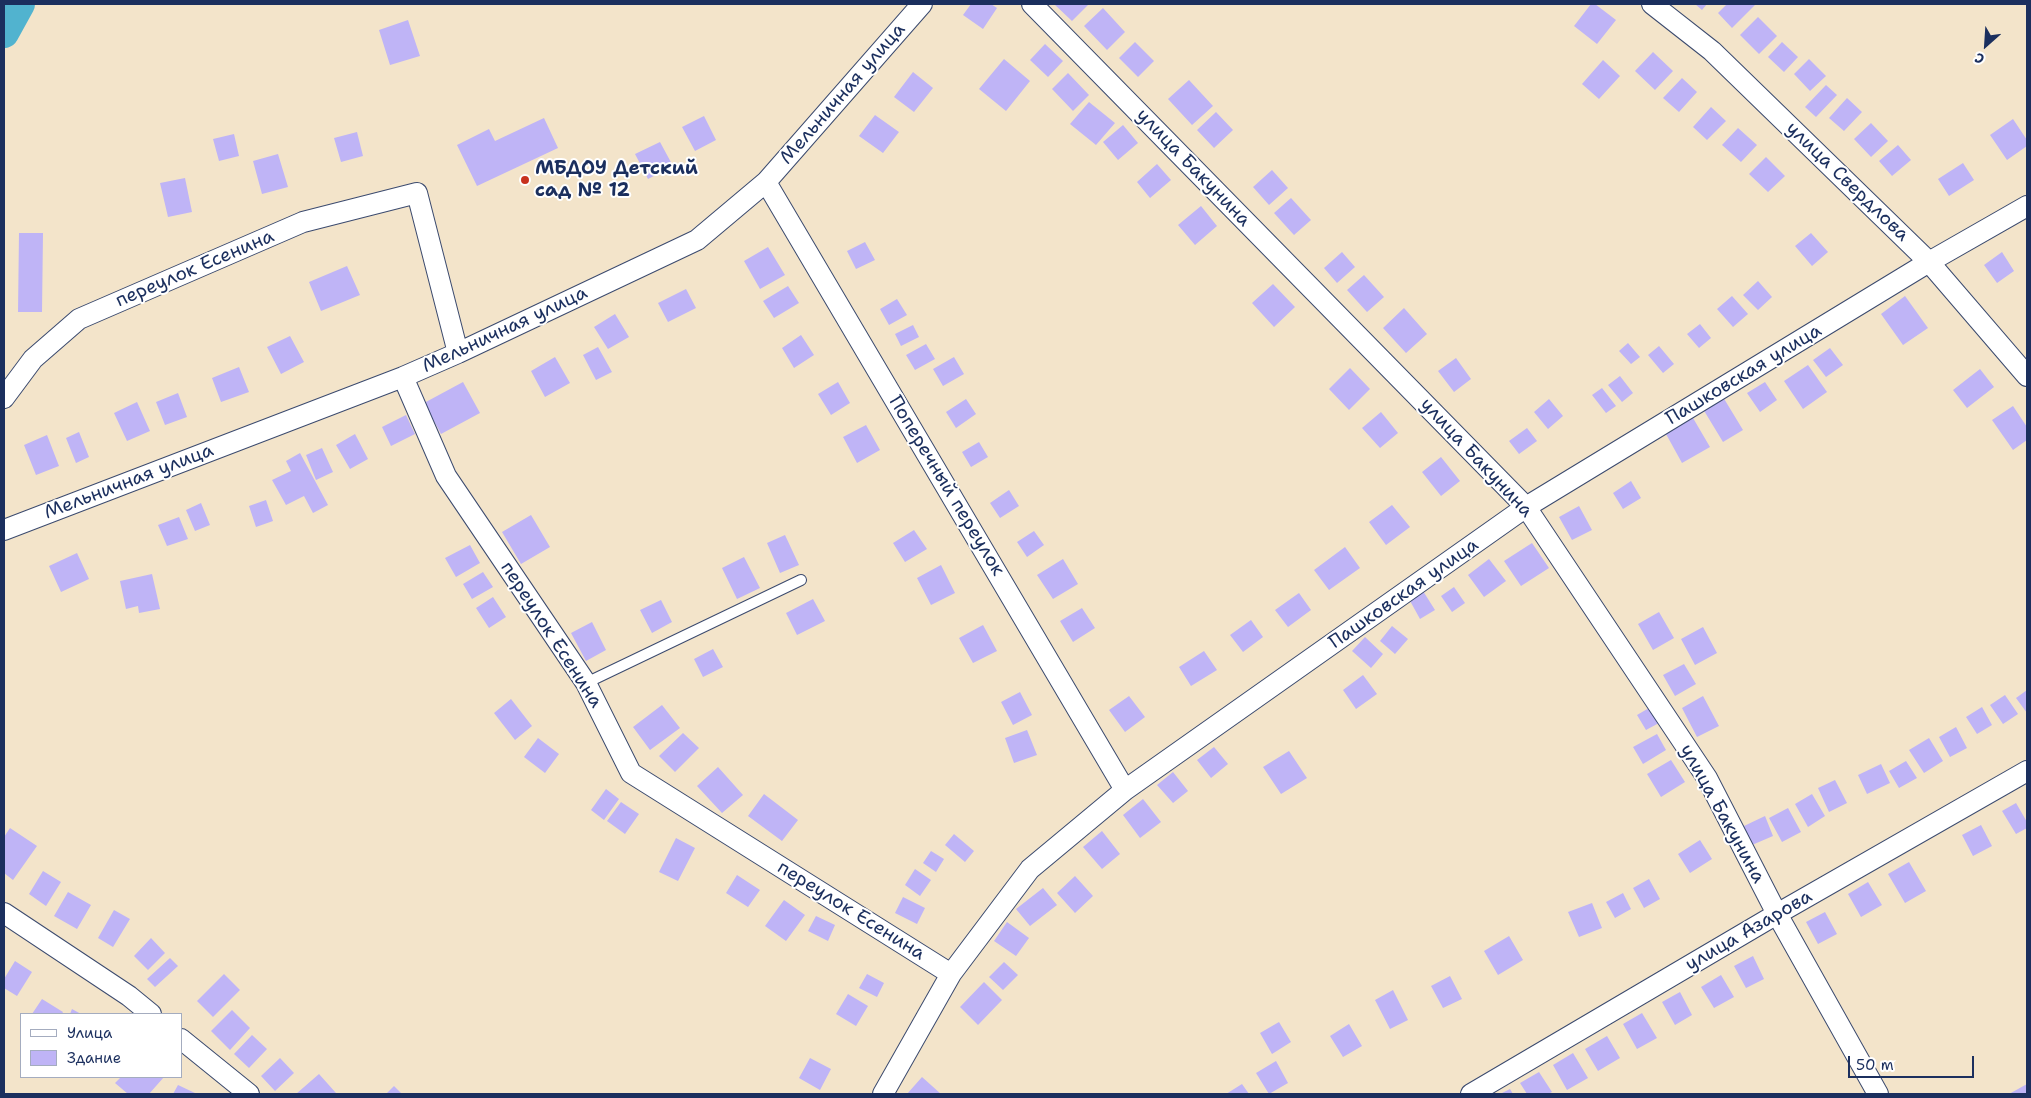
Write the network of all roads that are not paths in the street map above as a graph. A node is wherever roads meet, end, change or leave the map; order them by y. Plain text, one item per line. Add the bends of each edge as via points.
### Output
1 (922, 4) edge
2 (1032, 4) edge
3 (1652, 4) edge
4 (766, 182) junction
5 (2027, 206) edge
6 (1929, 262) junction
7 (458, 354) junction
8 (2027, 376) edge
9 (403, 377) junction
10 (4, 398) edge
11 (1526, 507) junction
12 (4, 530) edge
13 (801, 580) dead end
14 (586, 683) junction
15 (2027, 771) edge
16 (1125, 790) junction
17 (4, 914) edge
18 (1777, 914) junction
19 (952, 974) junction
20 (150, 1013) edge
21 (182, 1040) edge
22 (249, 1094) edge
23 (883, 1094) edge
24 (1471, 1094) edge
25 (1878, 1094) edge

1 - 4 street, Мельничная улица
2 - 11 street, улица Бакунина
3 - 6 street, улица Свердлова via 1712,51
4 - 7 street, Мельничная улица via 697,240
4 - 16 street, Поперечный переулок
5 - 6 street, Пашковская улица
6 - 8 street, улица Свердлова
6 - 11 street, Пашковская улица
7 - 9 street, Мельничная улица
7 - 10 street, переулок Есенина via 417,193 303,222 80,319 34,359
9 - 12 street, Мельничная улица
9 - 14 street, переулок Есенина via 446,476
11 - 16 street, Пашковская улица
11 - 18 street, улица Бакунина via 1707,778
13 - 14 lane
14 - 19 street, переулок Есенина via 631,773
15 - 18 street, улица Азарова
16 - 19 street, Пашковская улица via 1030,869
17 - 20 street
18 - 24 street, улица Азарова
18 - 25 street, улица Бакунина
19 - 23 street, Пашковская улица
21 - 22 street

